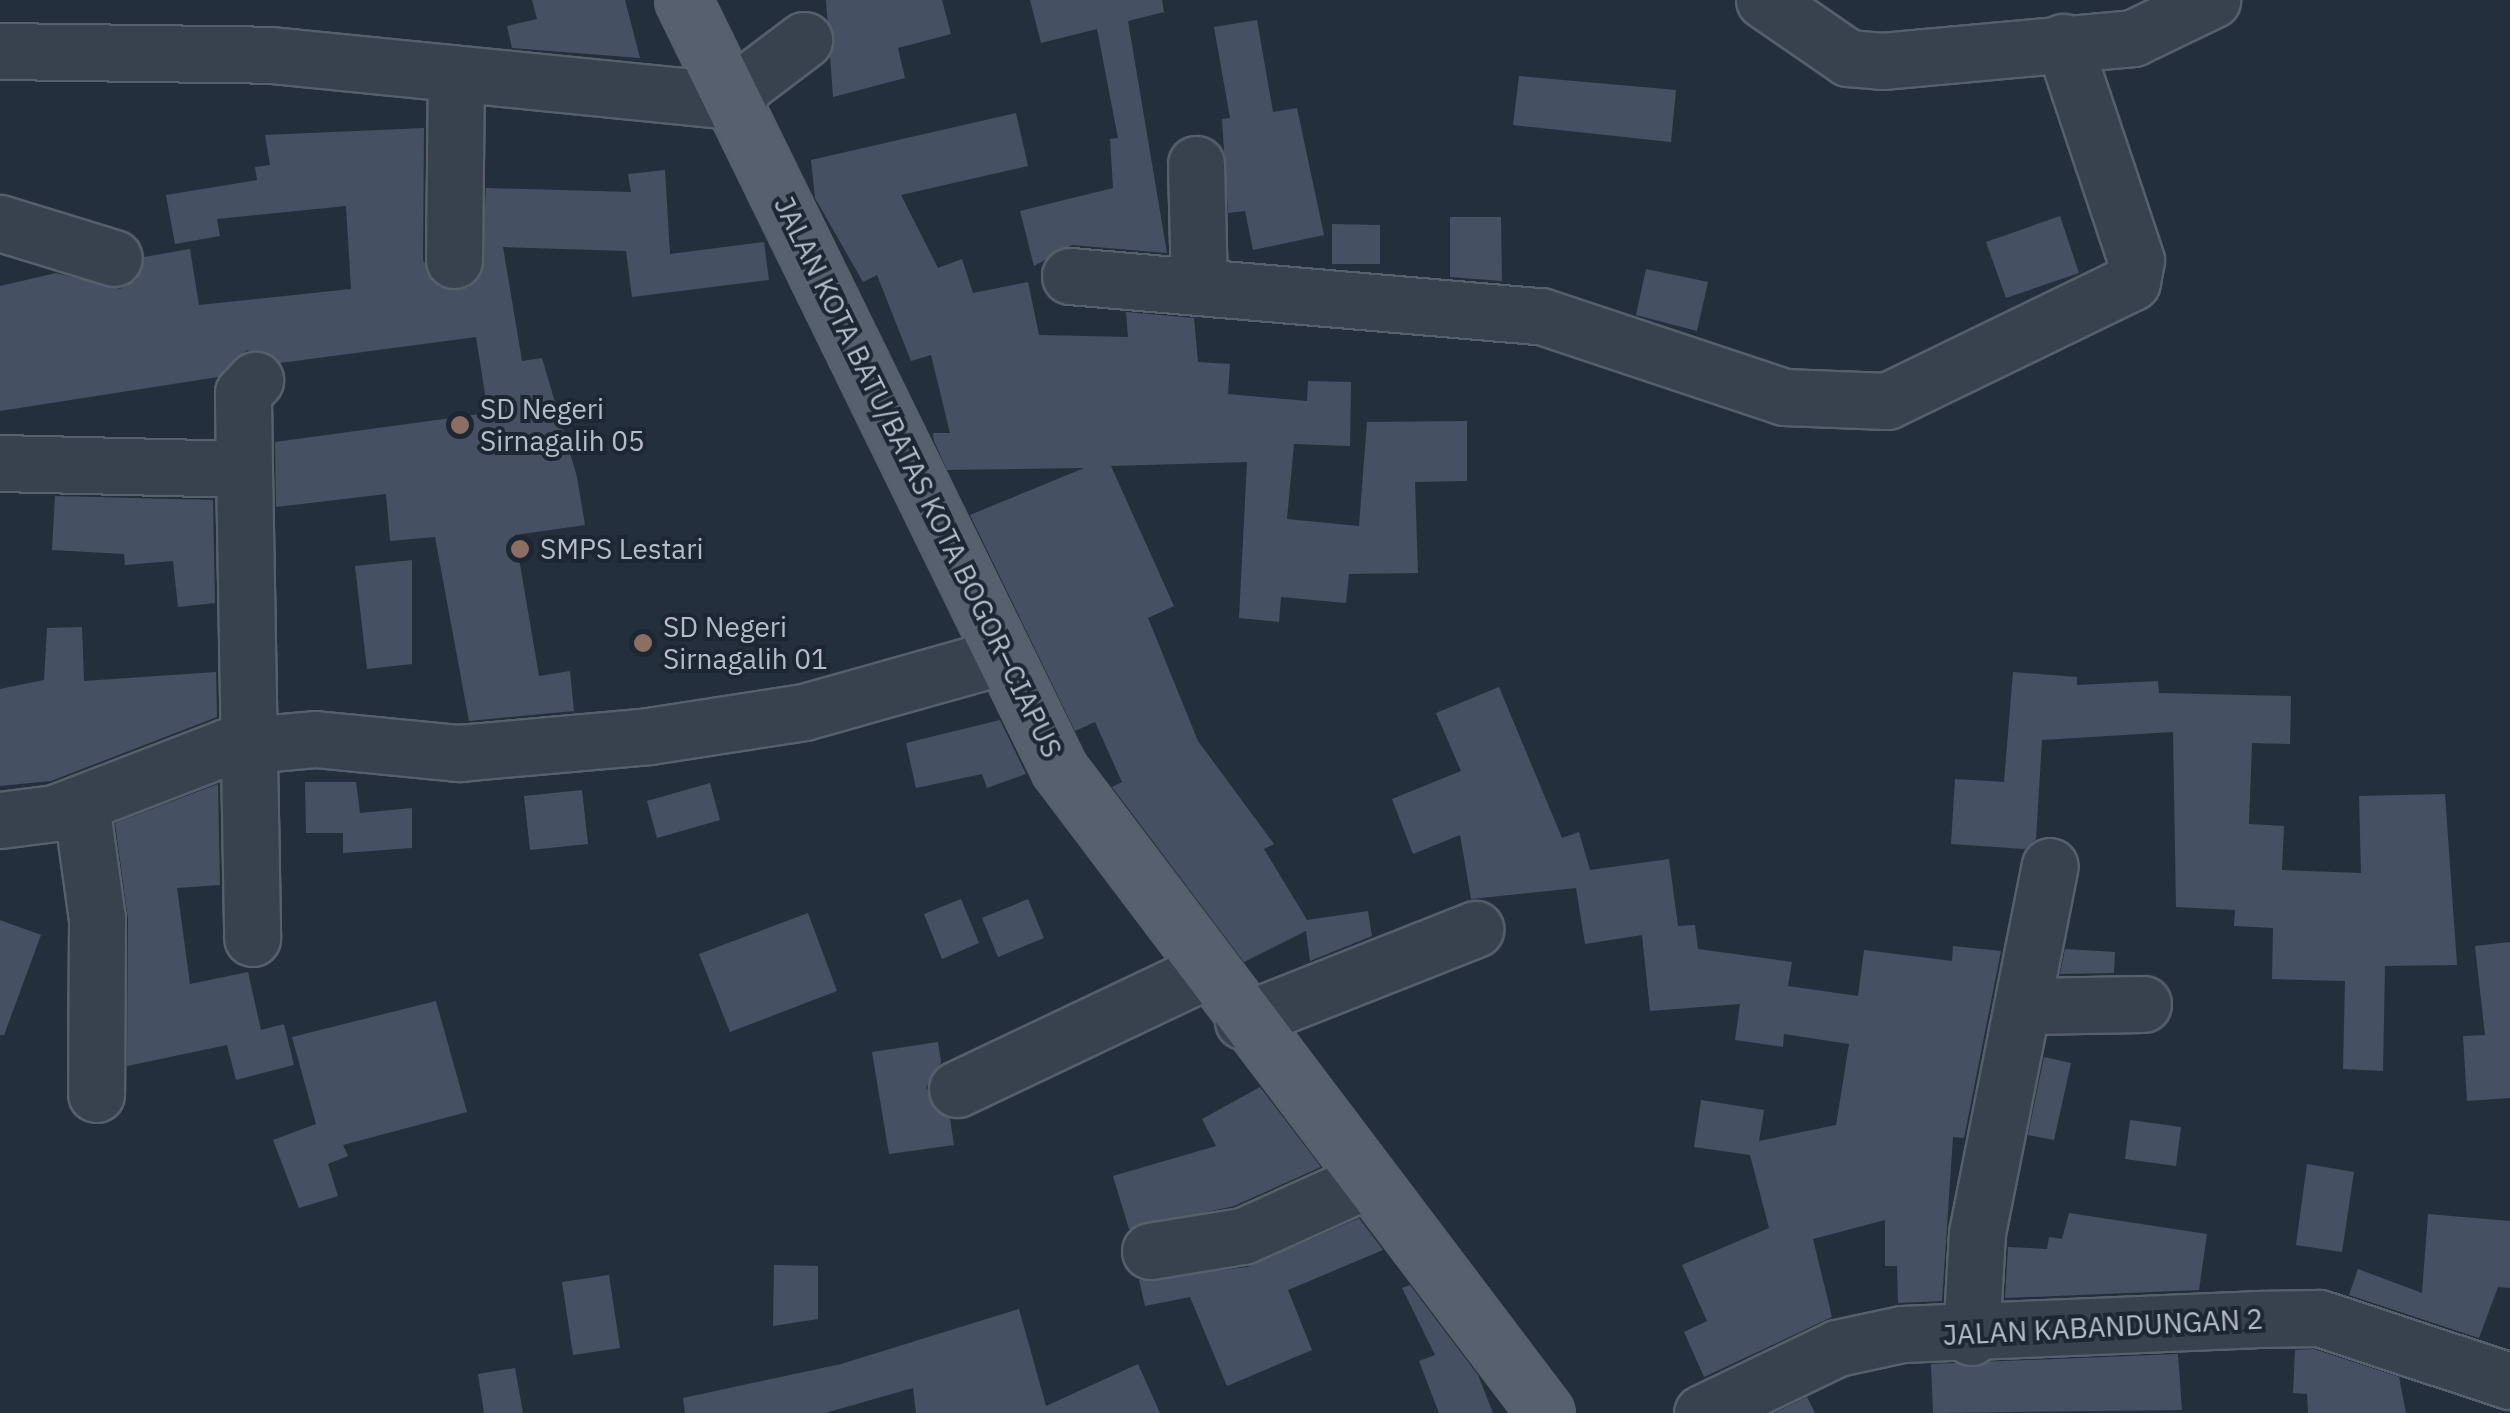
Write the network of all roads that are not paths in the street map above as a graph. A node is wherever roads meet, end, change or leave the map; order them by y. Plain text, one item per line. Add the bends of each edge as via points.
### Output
1 (683, 0) edge
2 (1764, 0) edge
3 (2212, 0) edge
4 (804, 40) dead end
5 (2063, 42) junction
6 (0, 51) edge
7 (456, 76) junction
8 (737, 98) junction
9 (1196, 164) dead end
10 (0, 224) edge
11 (114, 258) dead end
12 (454, 260) dead end
13 (1070, 276) dead end
14 (1199, 287) junction
15 (255, 380) dead end
16 (0, 464) edge
17 (244, 469) junction
18 (1000, 657) junction
19 (247, 746) junction
20 (81, 804) junction
21 (0, 820) edge
22 (2050, 866) dead end
23 (1474, 930) dead end
24 (252, 938) dead end
25 (1205, 971) junction
26 (2143, 1004) dead end
27 (2026, 1006) junction
28 (1244, 1021) junction
29 (957, 1089) dead end
30 (96, 1094) dead end
31 (1370, 1179) junction
32 (1150, 1250) dead end
33 (1971, 1337) junction
34 (2510, 1381) edge
35 (1546, 1413) edge
36 (1702, 1413) edge

1 - 8 main road, JALAN KOTA BATU/BATAS KOTA BOGOR–CIAPUS
2 - 5 street via 1863,60
3 - 5 street via 2152,33
4 - 8 street
5 - 14 street via 2136,260 2132,282 1887,401 1784,397 1542,316
6 - 7 street via 271,55
7 - 8 street
7 - 12 street
8 - 18 main road, JALAN KOTA BATU/BATAS KOTA BOGOR–CIAPUS
9 - 14 street
10 - 11 street
13 - 14 street
15 - 17 street via 243,393
16 - 17 street
17 - 19 street
18 - 19 street via 804,712 649,736 459,753 315,740
18 - 25 main road, JALAN KOTA BATU/BATAS KOTA BOGOR–CIAPUS via 1059,769
19 - 20 street via 166,766
19 - 24 street
20 - 21 street
20 - 30 street via 97,919
22 - 27 street
23 - 28 street
25 - 28 main road, JALAN KOTA BATU/BATAS KOTA BOGOR–CIAPUS
25 - 29 street
26 - 27 street
27 - 33 street via 1977,1233
28 - 31 main road, JALAN KOTA BATU/BATAS KOTA BOGOR–CIAPUS
31 - 32 street via 1243,1236
31 - 35 main road, JALAN KOTA BATU/BATAS KOTA BOGOR–CIAPUS
33 - 34 street, JALAN KABANDUNGAN 2 via 2319,1318
33 - 36 street, JALAN KABANDUNGAN 2 via 1902,1334 1837,1348

